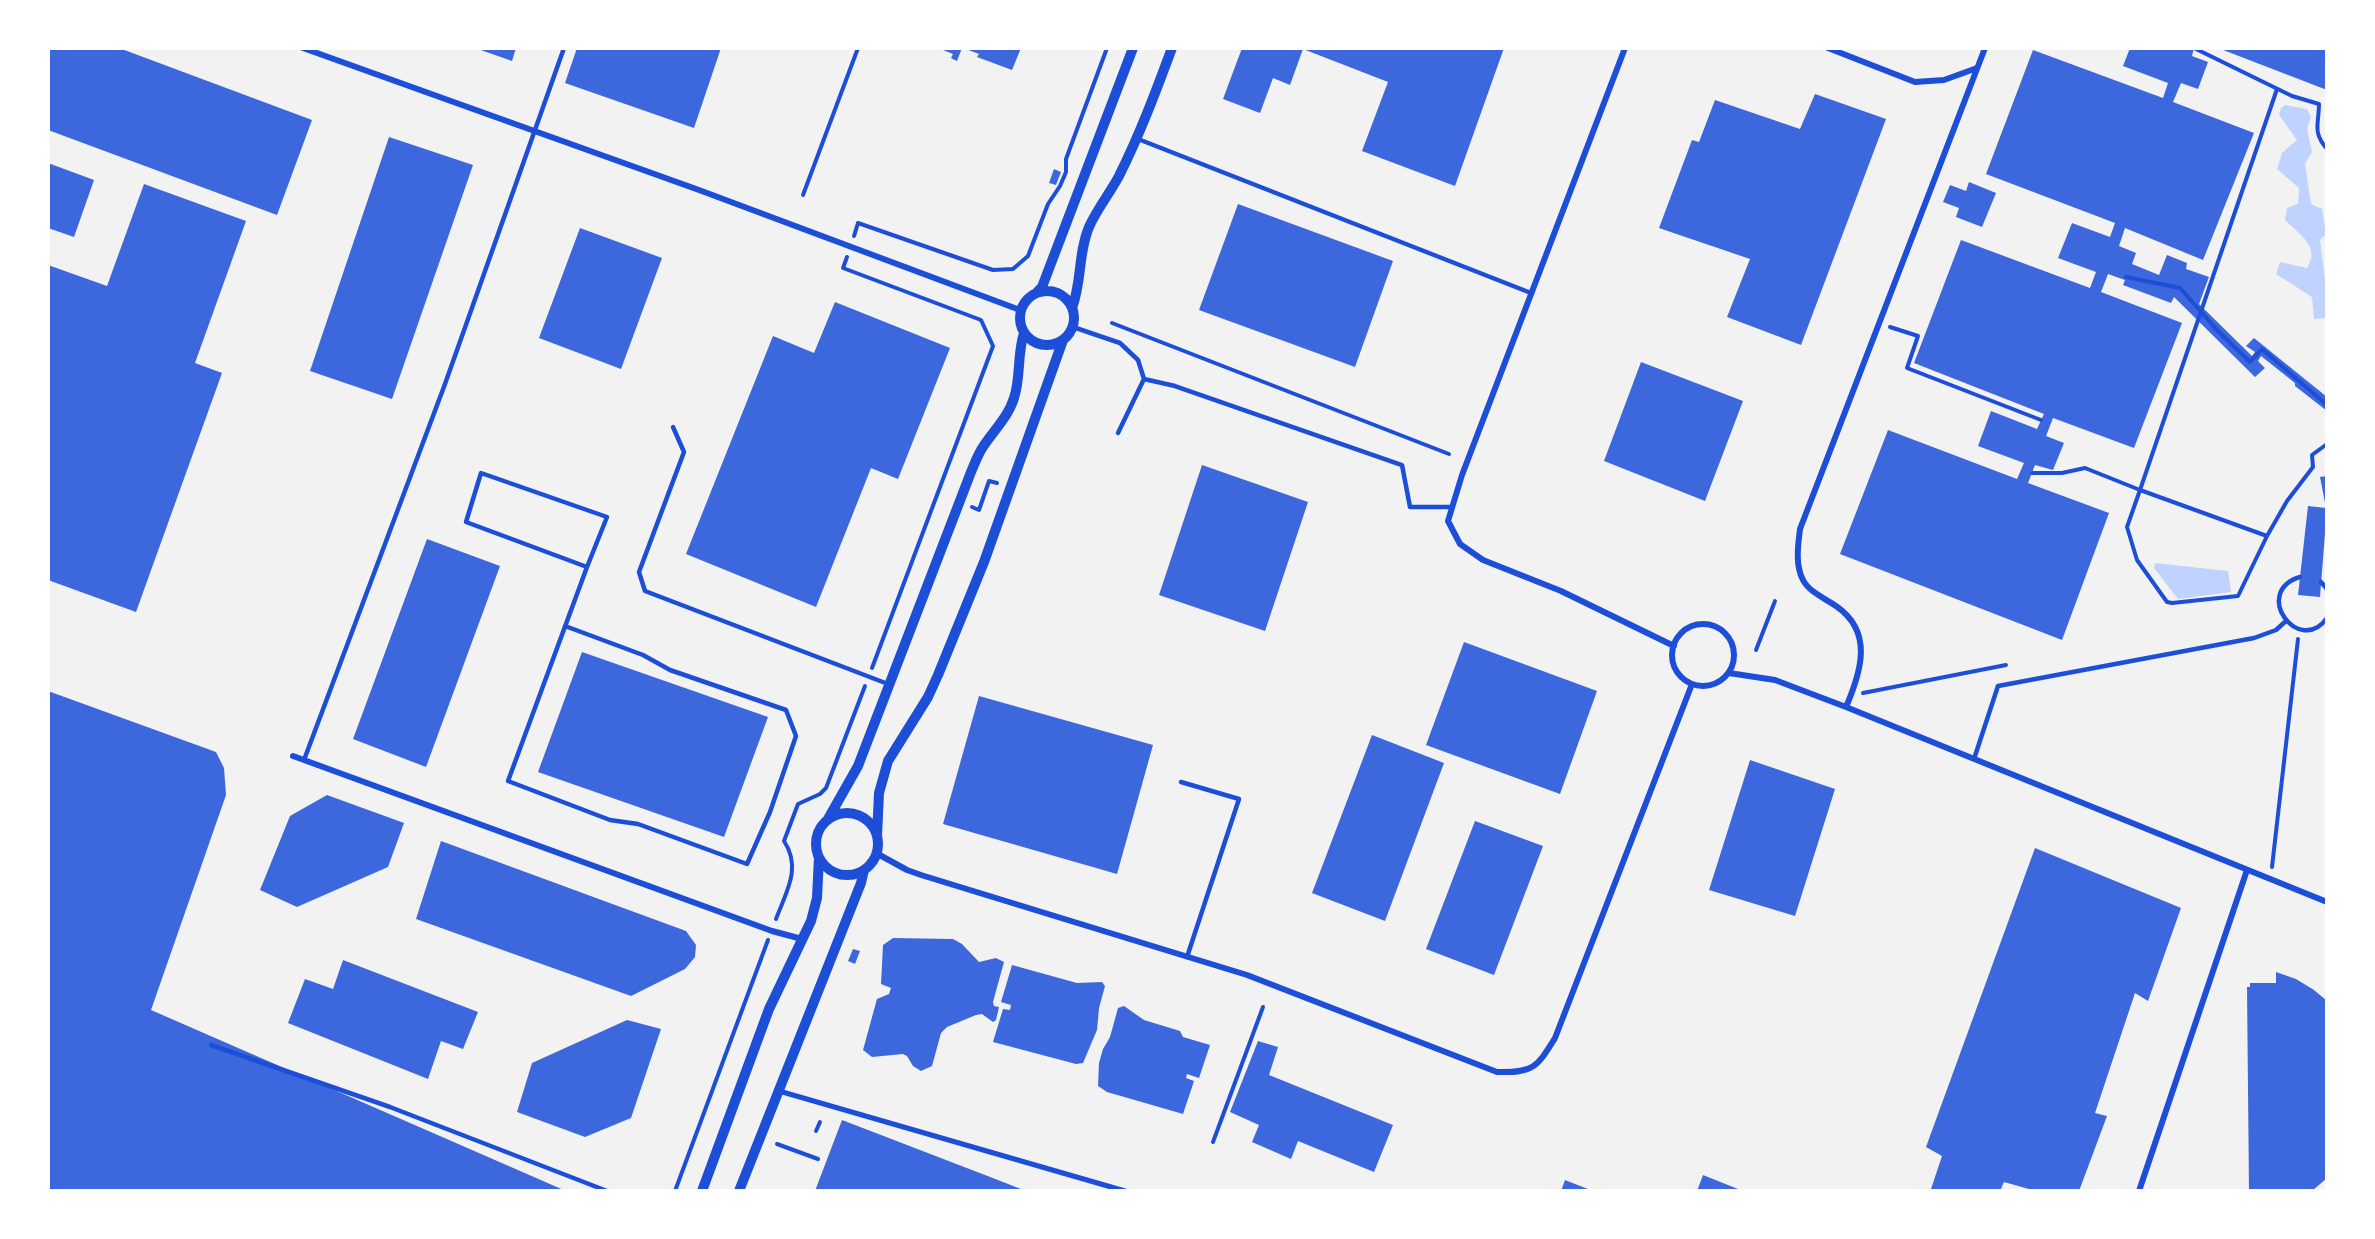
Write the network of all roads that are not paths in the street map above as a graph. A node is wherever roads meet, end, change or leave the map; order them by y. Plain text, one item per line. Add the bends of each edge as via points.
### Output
1 (303, 48) edge
2 (564, 48) edge
3 (1133, 48) edge
4 (1172, 48) edge
5 (1625, 48) edge
6 (1828, 48) edge
7 (1984, 48) edge
8 (1977, 69) junction
9 (535, 131) junction
10 (1137, 139) junction
11 (1038, 291) junction
12 (1531, 293) junction
13 (1072, 308) junction
14 (1020, 310) junction
15 (1072, 327) junction
16 (1024, 333) junction
17 (1063, 340) junction
18 (1144, 379) junction
19 (673, 427) dead end
20 (1118, 433) dead end
21 (1451, 507) junction
22 (587, 567) junction
23 (2300, 577) dead end
24 (2321, 582) dead end
25 (2327, 589) edge
26 (2327, 618) edge
27 (2286, 621) junction
28 (565, 626) junction
29 (1674, 646) junction
30 (1729, 673) junction
31 (889, 684) junction
32 (1692, 684) junction
33 (1846, 707) junction
34 (293, 756) dead end
35 (1974, 759) junction
36 (304, 760) junction
37 (1181, 782) dead end
38 (828, 819) junction
39 (877, 836) junction
40 (876, 853) junction
41 (819, 857) junction
42 (864, 870) junction
43 (2247, 870) junction
44 (2327, 902) edge
45 (803, 940) junction
46 (1187, 957) junction
47 (211, 1045) dead end
48 (779, 1091) junction
49 (607, 1191) edge
50 (702, 1191) edge
51 (739, 1191) edge
52 (1125, 1191) edge
53 (2139, 1191) edge

1 - 9 street
2 - 9 lane
3 - 11 street
4 - 10 street
5 - 12 street
6 - 8 street via 1915,82 1944,80
7 - 8 street
8 - 33 street via 1800,529 1797,553 1803,580 1849,616 1860,642 1859,674
9 - 14 street
9 - 36 lane
10 - 12 lane
10 - 13 street via 1088,229
11 - 13 street via 1055,291
11 - 14 street via 1029,296
12 - 21 street
13 - 15 street
14 - 16 street
15 - 17 street
15 - 18 lane via 1120,343 1138,360
16 - 17 street via 1030,340 1045,345
16 - 31 street via 1014,402 981,450
17 - 39 street via 984,562 938,675 888,761 879,793
18 - 20 lane
18 - 21 lane via 1175,386 1402,465 1410,507
19 - 31 lane via 684,452 639,572 645,591
21 - 29 street via 1448,521 1460,544 1483,560 1562,591
22 - 22 lane via 608,517 482,473 466,522
22 - 28 lane
23 - 27 lane via 2290,582 2280,596
24 - 25 lane
26 - 27 lane via 2308,630
27 - 35 lane via 2266,636 1998,686
28 - 28 lane via 508,781 610,820 638,824 747,864 796,736 786,710 670,670 643,655
29 - 30 street via 1678,637 1696,625 1717,627 1731,642 1734,653
29 - 32 street via 1677,673
30 - 32 street via 1712,685
30 - 33 street via 1775,680
31 - 38 street via 858,766
32 - 46 street via 1555,1038 1540,1062 1521,1072 1497,1072 1313,999
33 - 35 street
34 - 36 street
35 - 43 street
36 - 45 street
37 - 46 lane via 1239,799
38 - 39 street via 857,814 873,826
38 - 41 street via 818,834
39 - 40 street
40 - 42 street
40 - 46 street via 921,875
41 - 42 street via 834,872 854,874
41 - 45 street via 817,898
42 - 48 street
43 - 44 street
43 - 53 street
45 - 50 street via 769,1009
47 - 49 lane via 390,1107
48 - 51 street
48 - 52 street

